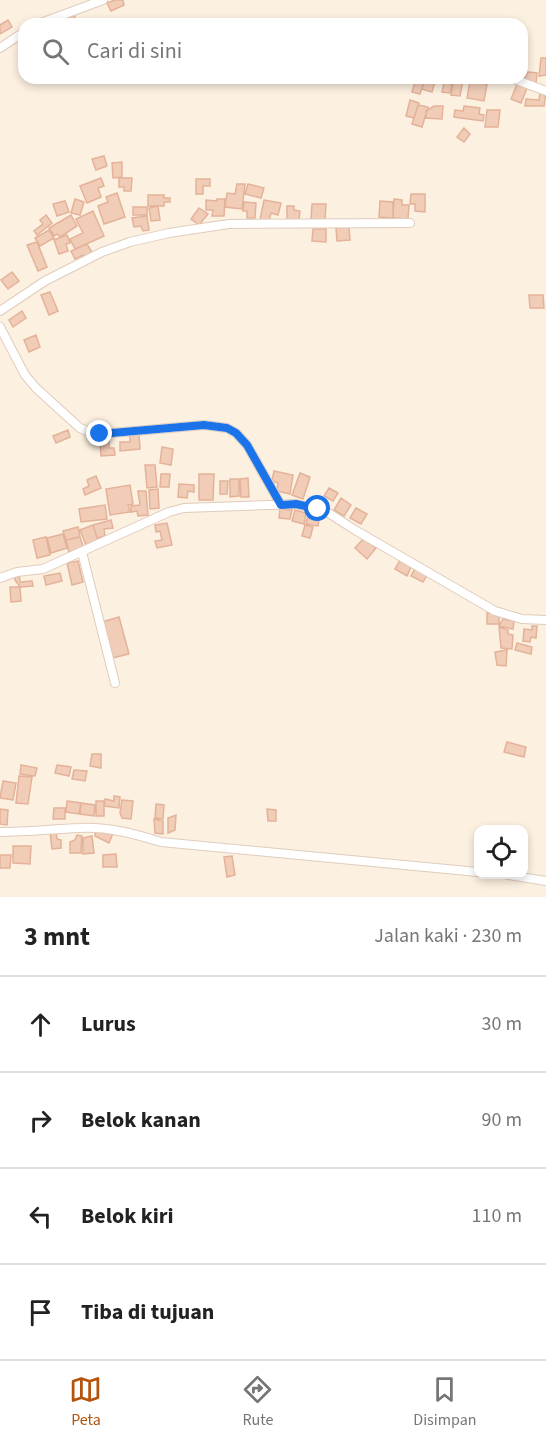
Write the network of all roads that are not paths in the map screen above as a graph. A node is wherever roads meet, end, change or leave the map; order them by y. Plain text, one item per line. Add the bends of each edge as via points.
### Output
1 (103, 0) edge
2 (54, 18) edge
3 (18, 36) edge
4 (0, 48) edge
5 (527, 84) edge
6 (546, 91) edge
7 (410, 223) dead end
8 (0, 310) edge
9 (0, 327) edge
10 (281, 505) junction
11 (82, 552) junction
12 (0, 578) edge
13 (546, 620) edge
14 (116, 683) dead end
15 (0, 832) edge
16 (474, 872) edge
17 (528, 878) edge
18 (546, 881) edge

1 - 2 street
3 - 4 street
5 - 6 street
7 - 8 street via 229,224 169,233 102,252 45,280
9 - 10 street via 25,375 80,428 100,434 204,425 227,428 247,445
10 - 11 street via 184,508
10 - 13 street via 327,512 495,611 522,619
11 - 12 street via 43,569
11 - 14 street
15 - 16 street via 104,829 161,842
17 - 18 street

